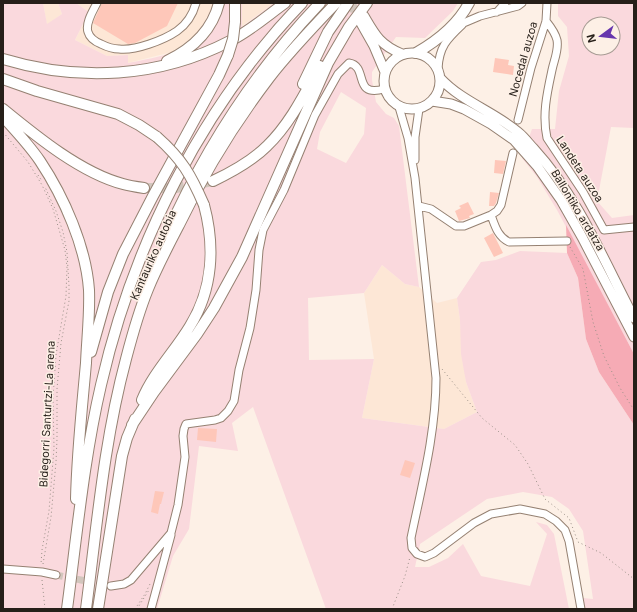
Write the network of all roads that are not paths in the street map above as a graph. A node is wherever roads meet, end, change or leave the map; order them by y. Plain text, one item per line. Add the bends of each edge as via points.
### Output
1 (97, 3) edge
2 (196, 3) edge
3 (219, 3) edge
4 (235, 3) edge
5 (284, 3) edge
6 (302, 3) edge
7 (320, 3) edge
8 (336, 3) edge
9 (348, 3) edge
10 (362, 3) edge
11 (366, 3) edge
12 (469, 3) edge
13 (505, 3) edge
14 (522, 3) edge
15 (547, 3) edge
16 (497, 12) junction
17 (546, 21) junction
18 (465, 22) junction
19 (448, 29) junction
20 (416, 53) junction
21 (402, 54) junction
22 (3, 60) edge
23 (155, 67) junction
24 (385, 72) junction
25 (439, 73) junction
26 (3, 79) edge
27 (384, 89) junction
28 (432, 101) junction
29 (399, 107) junction
30 (3, 109) edge
31 (419, 109) junction
32 (3, 117) edge
33 (518, 120) dead end
34 (286, 122) junction
35 (513, 153) dead end
36 (415, 178) junction
37 (213, 181) tunnel mouth
38 (144, 188) tunnel mouth
39 (419, 206) junction
40 (491, 215) junction
41 (634, 227) edge
42 (567, 241) road end
43 (148, 288) junction
44 (634, 318) edge
45 (634, 337) edge
46 (84, 379) junction
47 (132, 425) junction
48 (171, 533) junction
49 (75, 541) junction
50 (3, 569) edge
51 (56, 575) tunnel mouth
52 (111, 586) tunnel mouth
53 (67, 609) edge
54 (86, 609) edge
55 (98, 609) edge
56 (151, 609) edge
57 (581, 609) edge

1 - 2 street via 88,24 88,32 93,41 120,50 160,40 177,30 187,22
3 - 23 highway via 211,23 195,44
4 - 46 highway, bridge via 233,39 228,55 123,254 108,292
5 - 23 highway via 231,41 181,62
6 - 49 highway, Kantauriko autobia via 254,58 216,113 185,163 152,231 120,314 101,385
7 - 43 highway via 302,21 230,117 181,202 165,238
8 - 43 highway, Kantauriko autobia via 270,77 236,124 190,202
9 - 34 highway via 328,32
10 - 34 highway via 338,33 305,94
11 - 47 highway via 328,63 242,257 214,308
12 - 19 highway
13 - 16 street
14 - 16 street
15 - 17 street, Nocedal auzoa
16 - 18 street
17 - 33 street, Nocedal auzoa
17 - 41 street, Landeta auzoa via 557,40 544,108 547,138 583,192 604,230
18 - 19 street
18 - 25 street via 442,45 438,58
19 - 20 highway
20 - 21 main road
20 - 25 main road via 432,61
21 - 24 main road via 391,61
21 - 24 main road via 389,49 362,19
22 - 23 highway via 55,72 80,74 128,72
24 - 27 main road
25 - 28 main road via 440,86
25 - 44 main road, Ballontiko ardatza via 455,92 519,133 544,160 568,195
26 - 47 highway, bridge via 118,114 139,125 157,137 182,163 194,181 204,205 211,246 207,285 200,307 190,326 159,369
27 - 29 main road
27 - 48 street via 376,91 365,88 357,67 349,63 338,74 315,115 284,190 263,230 254,305 234,401 221,418 186,424 184,429 185,457
28 - 31 main road
28 - 45 main road, Ballontiko ardatza via 464,109 491,124 514,140 538,166 564,206
29 - 31 main road
29 - 36 street
30 - 38 highway via 84,167 122,184
31 - 36 street via 415,137
32 - 46 highway via 40,161 56,187 78,239 89,294
34 - 37 highway via 267,146 251,160
35 - 40 street via 501,205
36 - 39 street
39 - 40 street via 431,210 456,226 464,226
39 - 57 street via 435,362 436,404 412,538 414,549 417,554 425,557 430,555 474,523 491,514 520,509 545,514 565,530
40 - 42 street via 498,232 509,242
43 - 54 highway, Kantauriko autobia via 126,359 113,415
46 - 49 highway via 77,464
47 - 55 highway via 122,456
48 - 52 street via 131,580
48 - 56 street
49 - 53 highway, Kantauriko autobia
50 - 51 street via 43,568

